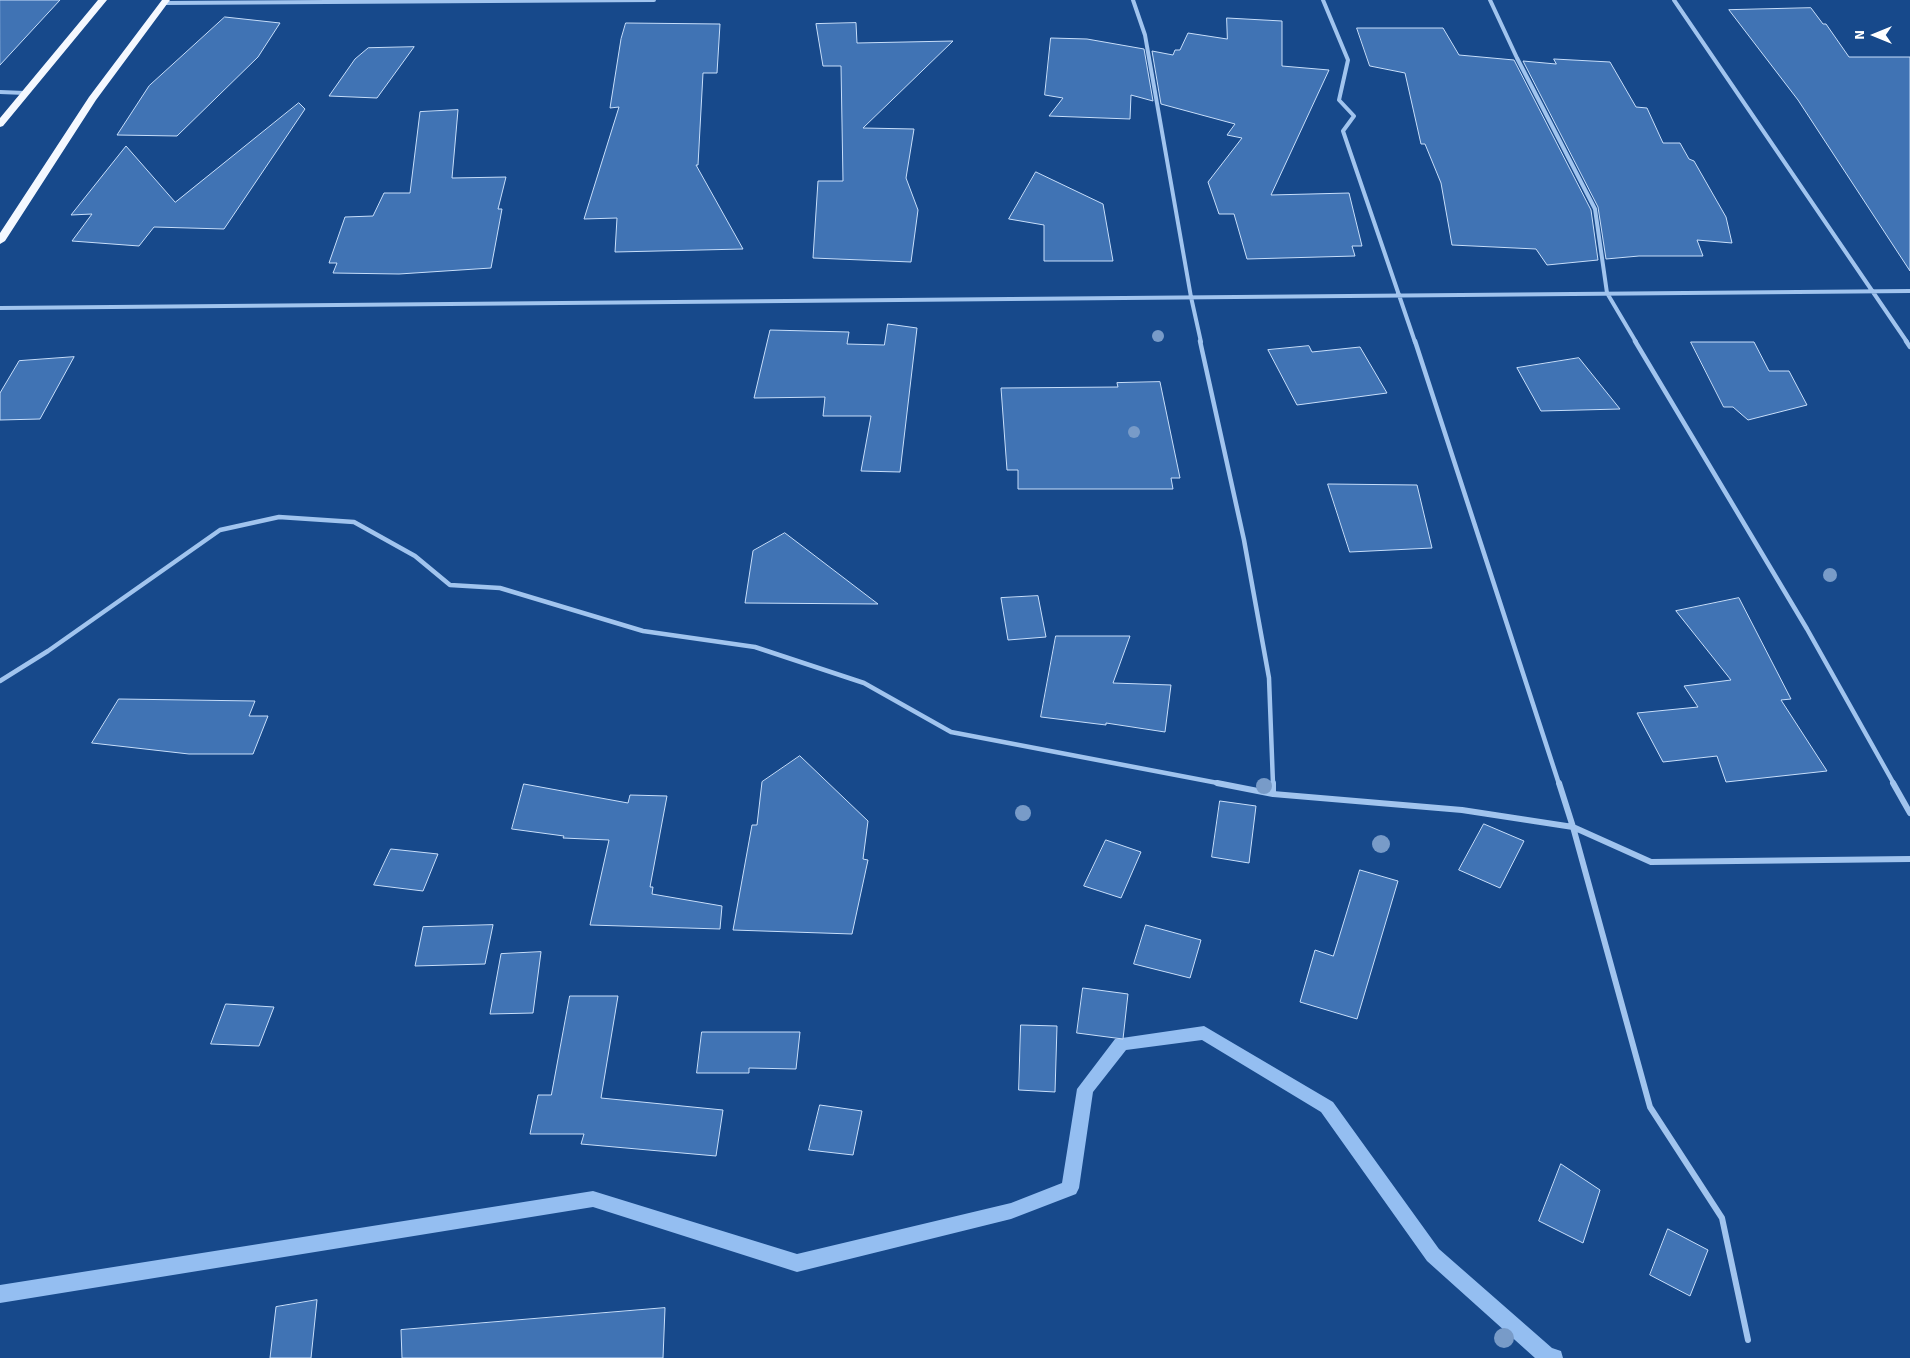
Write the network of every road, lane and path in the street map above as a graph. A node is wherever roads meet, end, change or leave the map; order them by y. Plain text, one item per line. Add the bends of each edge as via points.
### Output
1 (103, 0) edge
2 (418, 0) edge
3 (597, 0) edge
4 (654, 0) edge
5 (1132, 0) edge
6 (1323, 0) edge
7 (1490, 0) edge
8 (1674, 0) edge
9 (165, 2) edge
10 (0, 92) edge
11 (24, 93) junction
12 (0, 124) edge
13 (0, 241) edge
14 (1873, 290) junction
15 (1910, 292) edge
16 (1607, 293) junction
17 (1400, 295) junction
18 (1191, 297) junction
19 (0, 308) edge
20 (1910, 347) edge
21 (0, 681) edge
22 (1273, 794) junction
23 (1910, 813) edge
24 (1573, 827) junction
25 (1910, 859) edge
26 (1748, 1340) dead end

1 - 11 highway
2 - 3 street
2 - 9 street
3 - 4 street
5 - 18 street via 1145,35
6 - 17 street via 1348,60 1338,100 1354,116 1342,130
7 - 16 street via 1595,209
8 - 14 street
9 - 13 highway via 92,99
10 - 11 street
11 - 12 highway
14 - 15 street
14 - 16 street
14 - 20 street
16 - 17 street
16 - 23 street via 1807,629
17 - 18 street
17 - 24 street
18 - 19 street
18 - 22 street via 1244,540 1269,678
21 - 22 street via 220,530 279,516 354,522 415,556 450,585 500,588 643,631 755,647 864,683 951,732
22 - 24 street via 1462,810
24 - 25 street via 1651,862
24 - 26 street via 1650,1107 1722,1218

